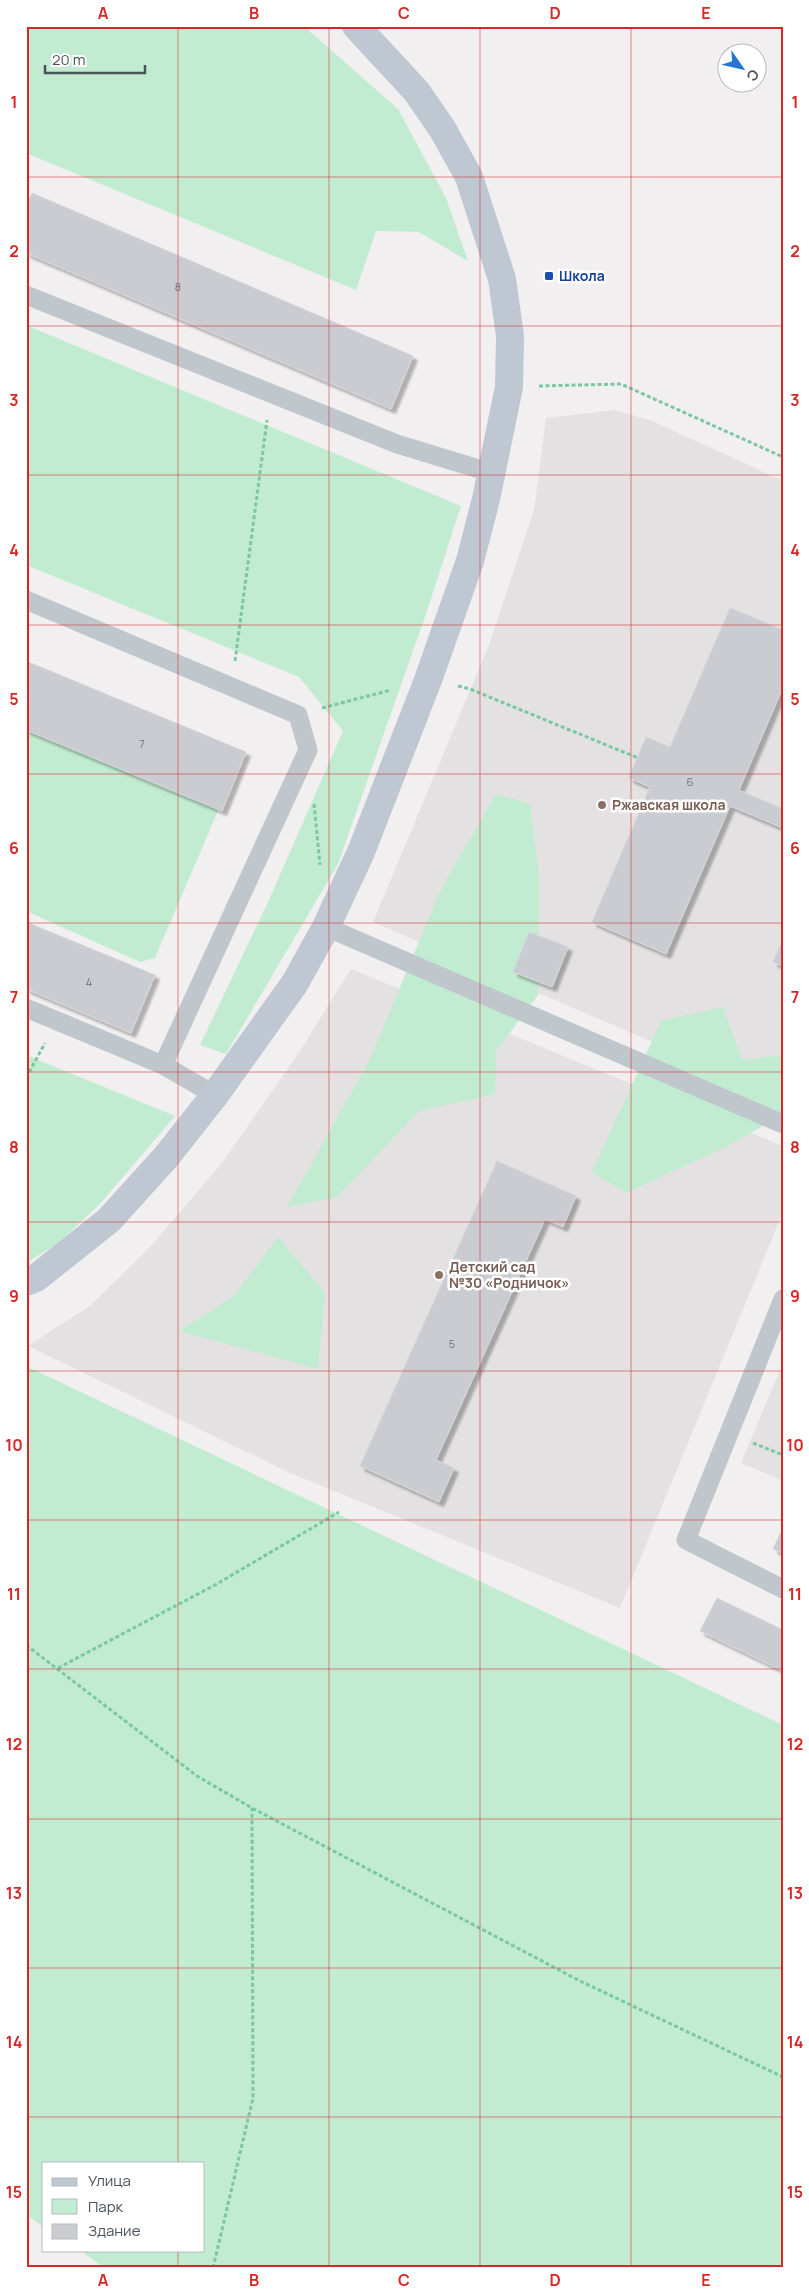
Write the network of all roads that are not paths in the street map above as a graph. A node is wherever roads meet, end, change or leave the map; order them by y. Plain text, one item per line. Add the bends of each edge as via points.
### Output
1 (356, 26) edge
2 (26, 295) edge
3 (492, 473) junction
4 (26, 600) edge
5 (326, 928) junction
6 (26, 1008) edge
7 (163, 1065) junction
8 (215, 1095) junction
9 (783, 1124) edge
10 (26, 1282) edge
11 (783, 1299) edge
12 (783, 1589) edge

1 - 3 street via 417,92 443,130 469,177 503,283 510,336 509,387
2 - 3 lane via 397,444
3 - 5 street via 470,561 428,680 361,852
4 - 7 lane via 298,715 308,750
5 - 8 street via 295,983
5 - 9 lane
6 - 7 lane
7 - 8 lane
8 - 10 street via 166,1157 109,1220 36,1278
11 - 12 lane via 686,1540

